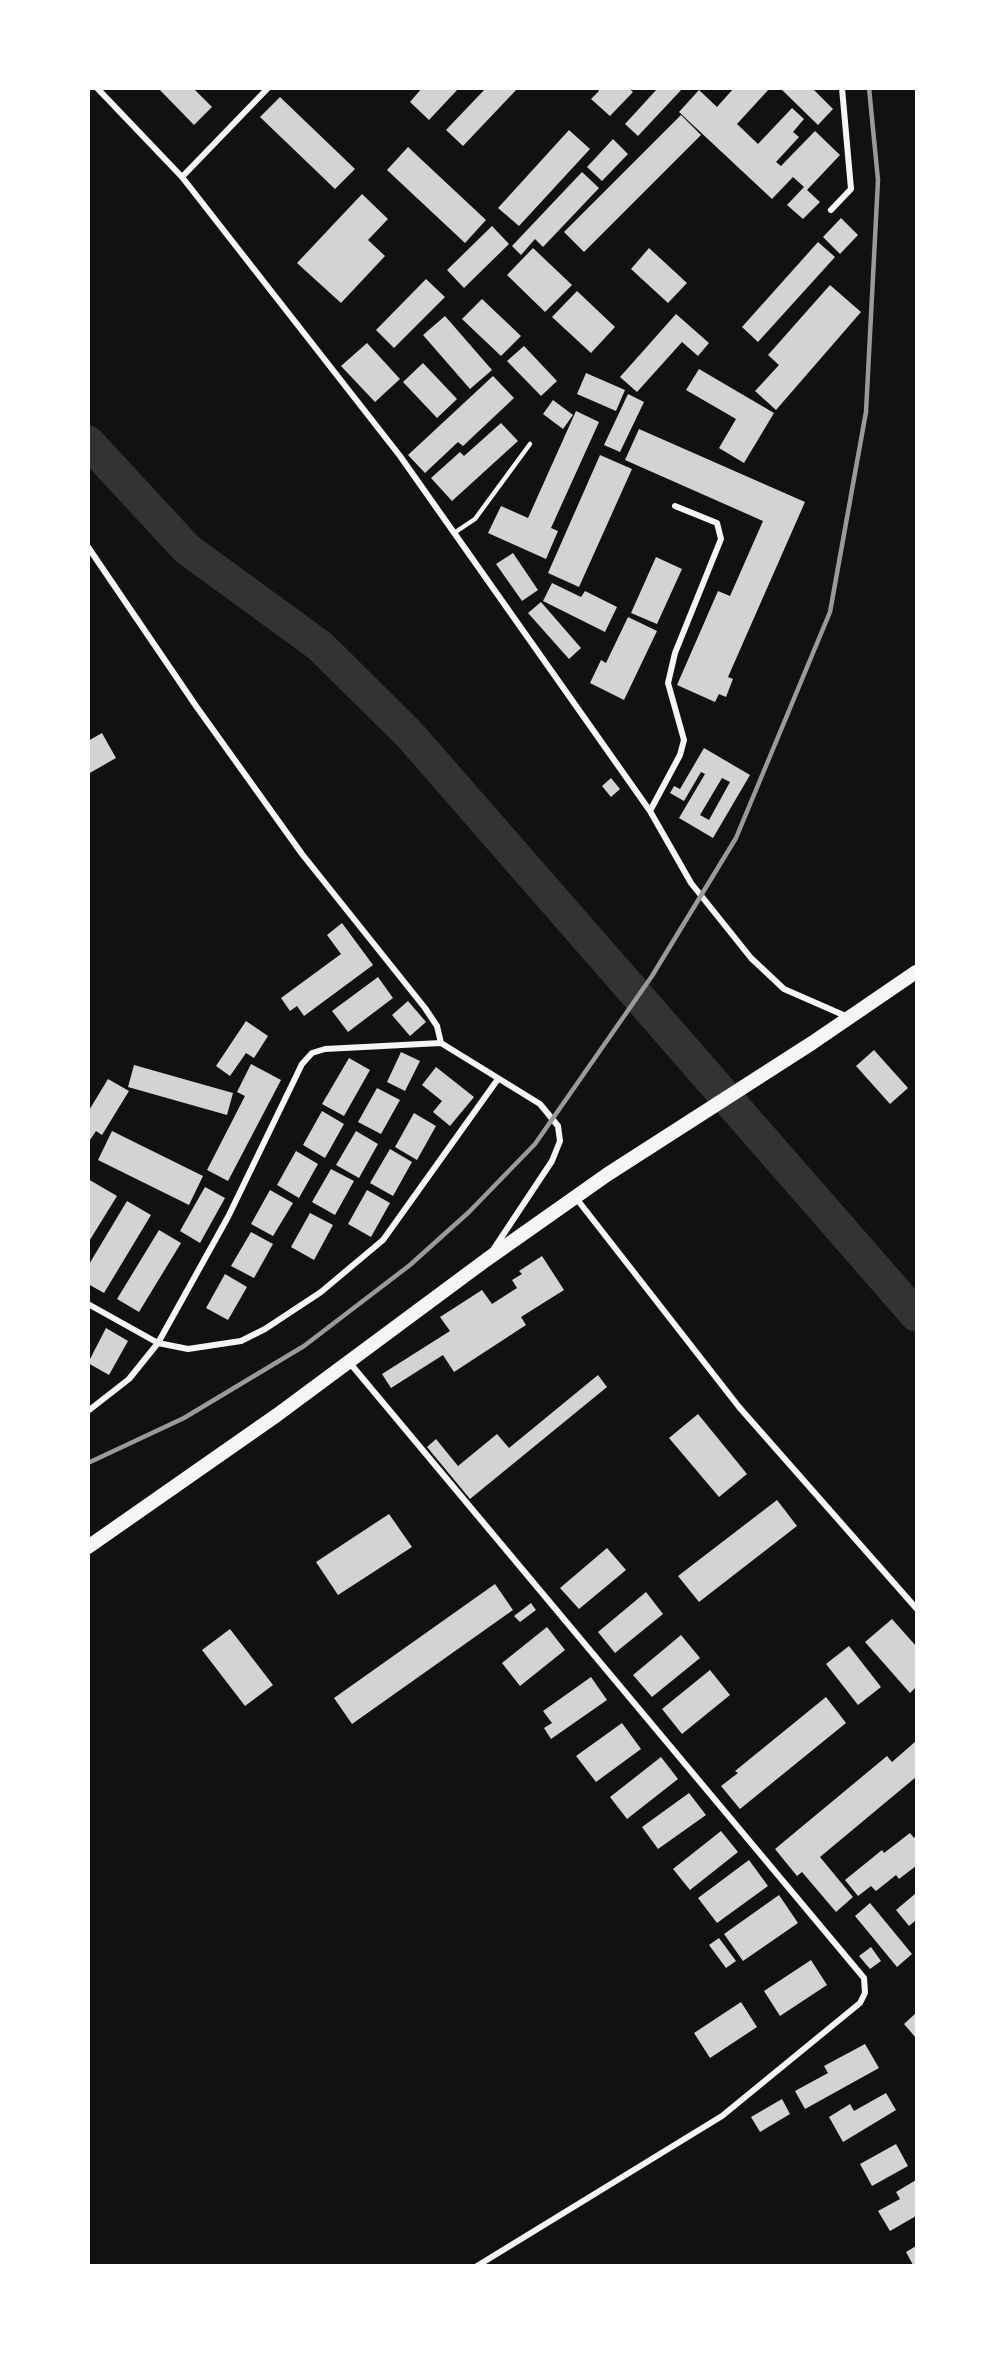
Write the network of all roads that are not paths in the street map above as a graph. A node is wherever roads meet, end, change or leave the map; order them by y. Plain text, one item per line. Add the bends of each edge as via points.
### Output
1 (97, 88) edge
2 (268, 88) edge
3 (842, 88) edge
4 (182, 177) junction
5 (831, 210) dead end
6 (530, 444) dead end
7 (675, 506) dead end
8 (454, 533) junction
9 (88, 547) edge
10 (650, 811) junction
11 (916, 972) edge
12 (849, 1018) junction
13 (441, 1043) junction
14 (498, 1079) junction
15 (576, 1197) junction
16 (486, 1260) junction
17 (88, 1304) edge
18 (158, 1343) junction
19 (349, 1362) junction
20 (88, 1411) edge
21 (88, 1547) edge
22 (916, 1608) edge
23 (477, 2265) edge

1 - 4 street
2 - 4 street
3 - 5 street via 851,189
4 - 8 street via 357,399
6 - 8 lane via 475,519
7 - 10 street via 717,523 722,539 675,653 668,683 684,740
8 - 10 street
9 - 13 street via 296,845 425,1008 437,1026
10 - 12 street via 691,883 751,958 784,989
11 - 12 main road
12 - 15 main road
13 - 14 street
13 - 18 street via 354,1046 312,1053 302,1064 228,1218
14 - 16 street via 540,1104 558,1126 560,1142 552,1161
14 - 18 street via 383,1240 321,1292 241,1341 188,1349
15 - 16 main road
15 - 22 street via 740,1407
16 - 19 main road
17 - 18 street
18 - 20 street via 129,1379
19 - 21 main road
19 - 23 street via 864,1978 861,2003 722,2116

